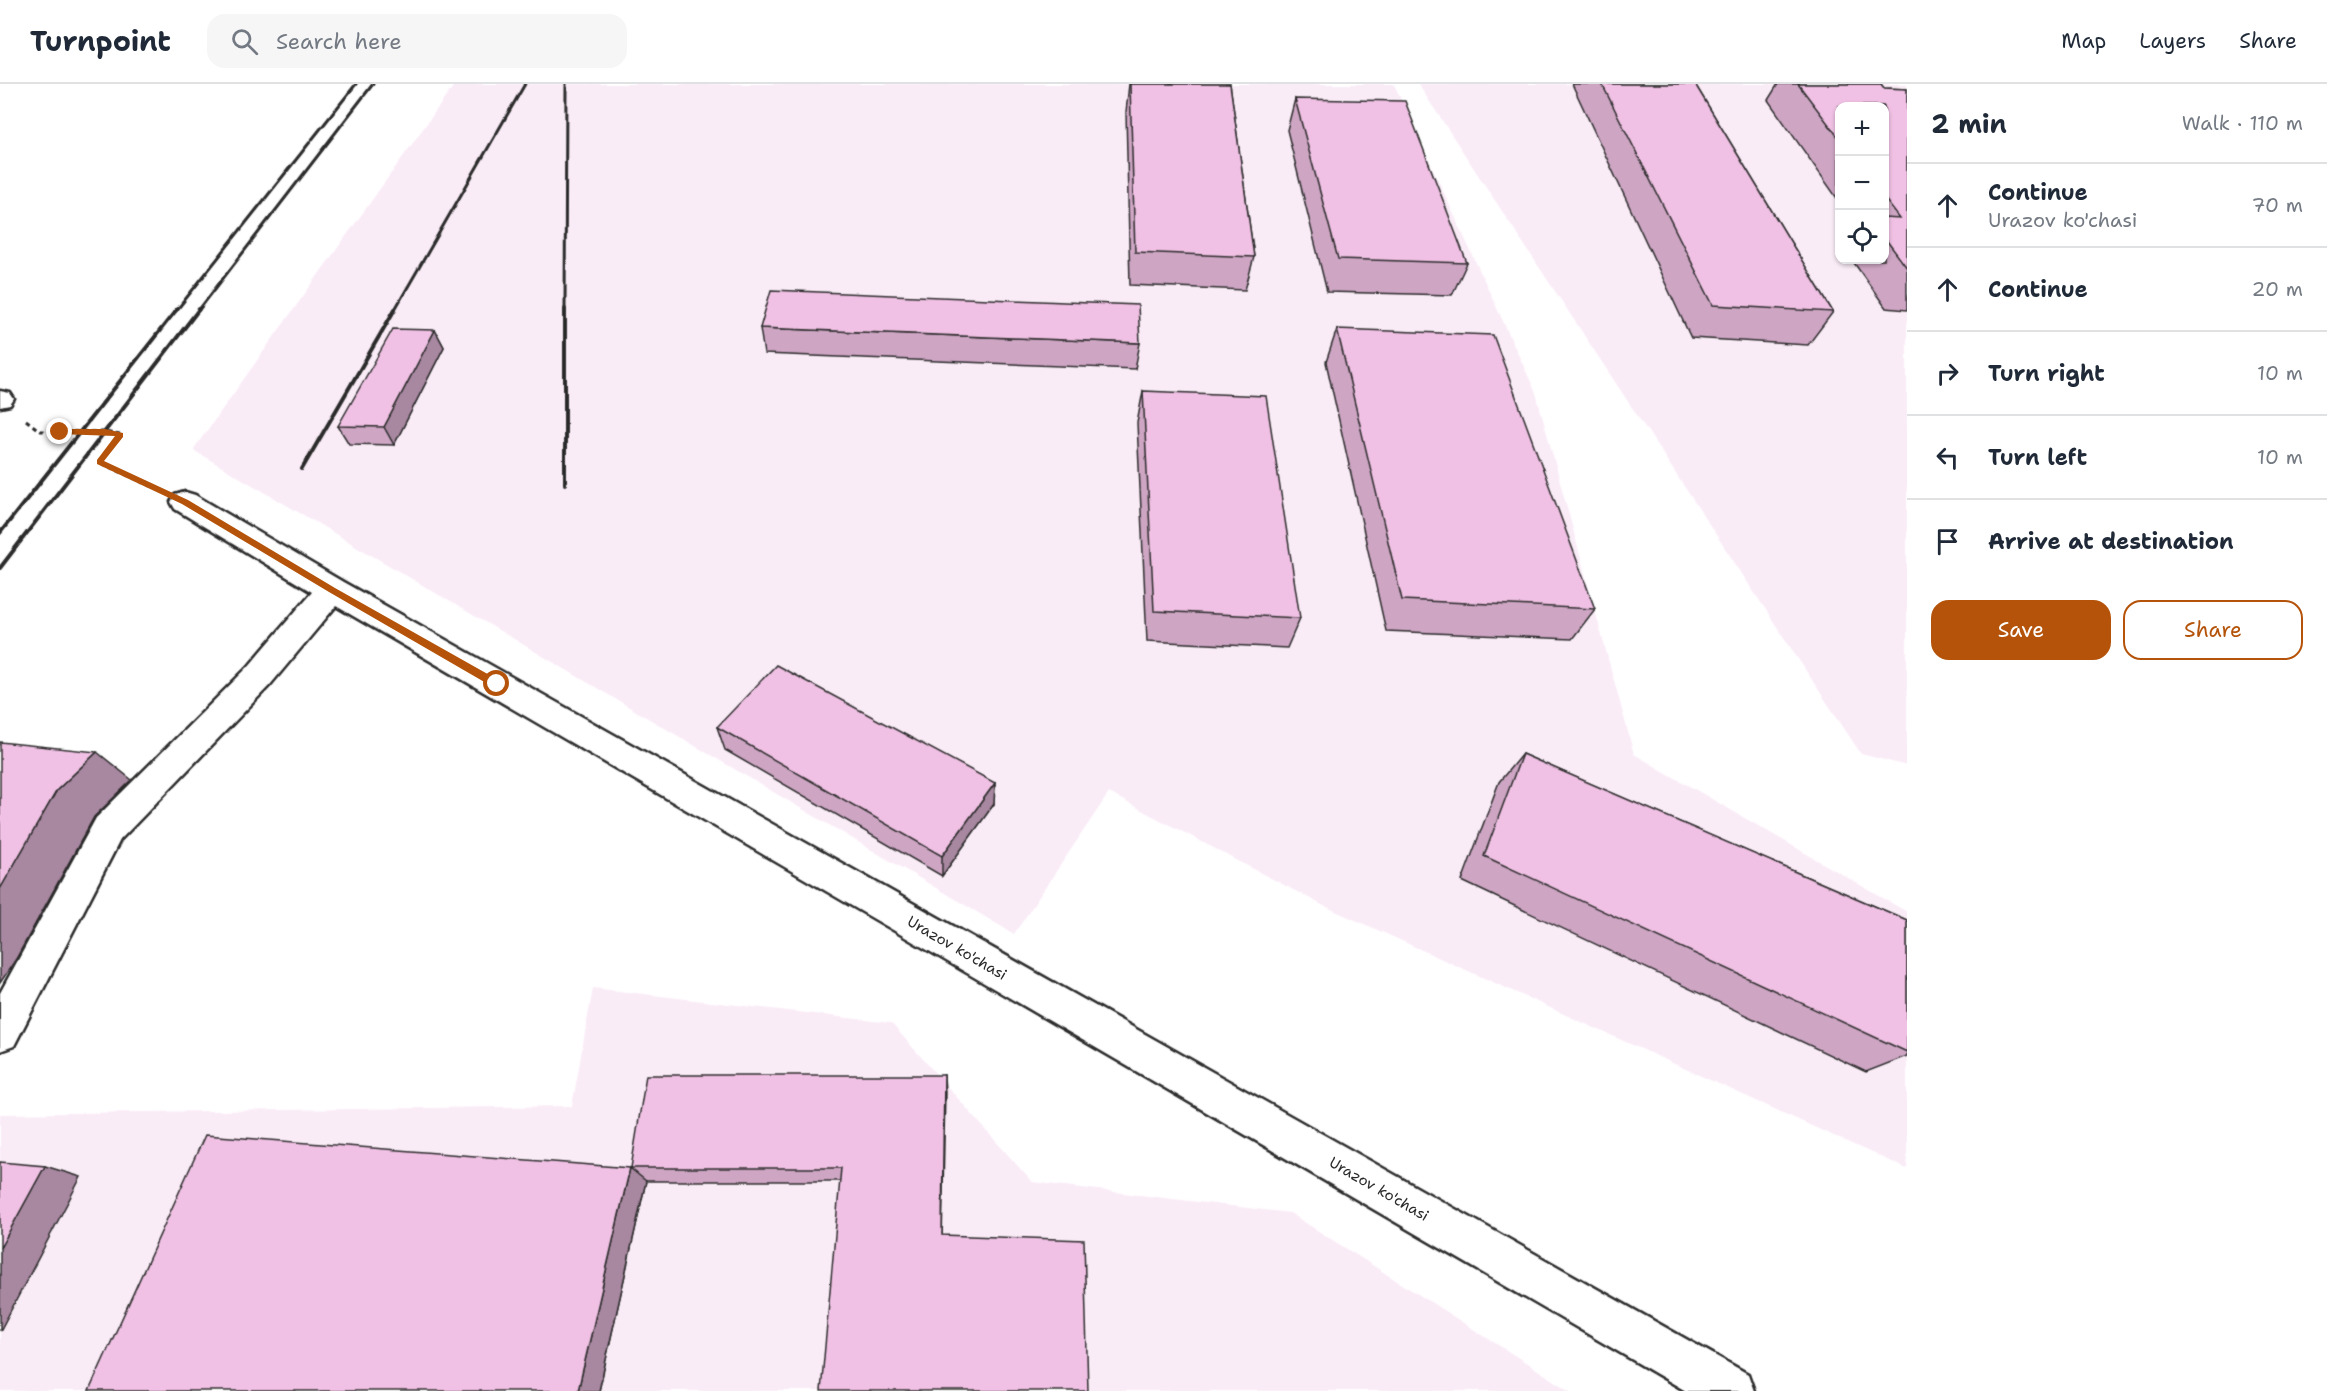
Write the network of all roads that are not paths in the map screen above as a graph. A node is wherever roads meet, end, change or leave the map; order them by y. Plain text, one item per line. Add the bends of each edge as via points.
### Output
1 (185, 502) road end
2 (332, 590) junction
3 (0, 1032) edge
4 (1731, 1391) edge

1 - 2 street, Urazov ko'chasi
2 - 3 street via 259,676 108,829
2 - 4 street, Urazov ko'chasi

